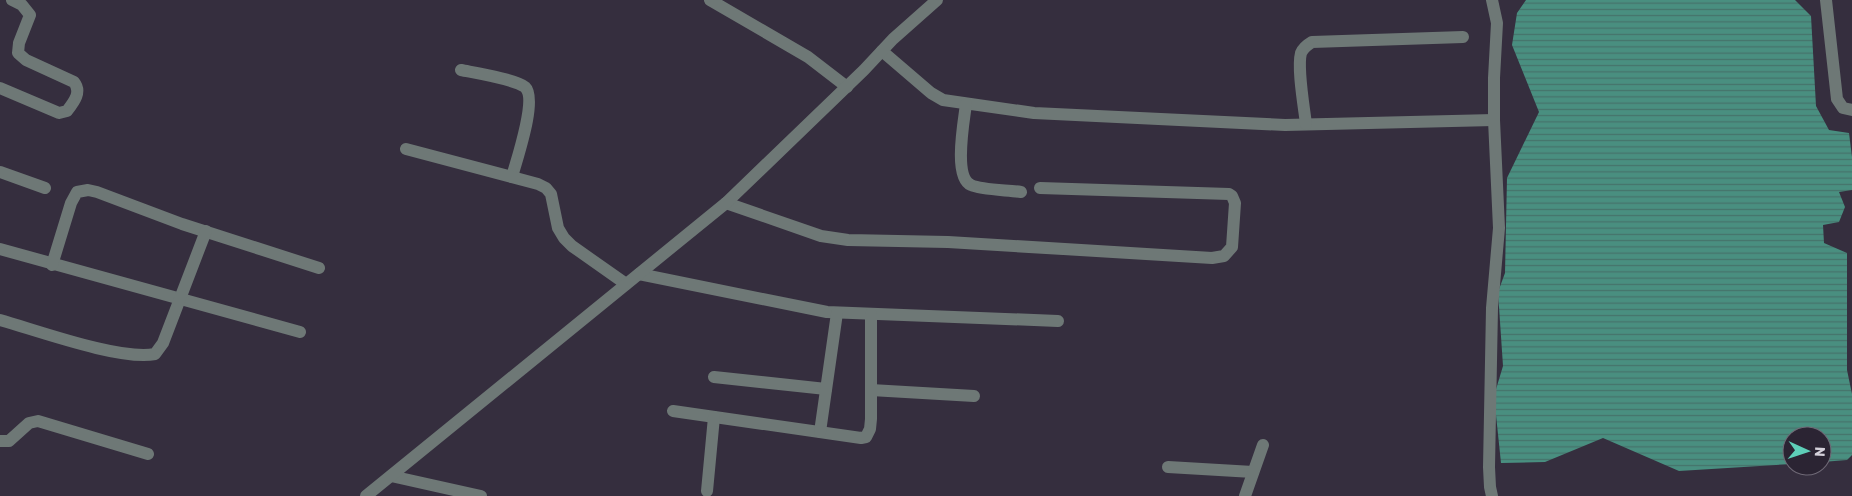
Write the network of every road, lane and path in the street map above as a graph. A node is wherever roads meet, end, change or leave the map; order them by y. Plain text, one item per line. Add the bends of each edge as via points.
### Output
1 (12, 0) edge
2 (710, 0) edge
3 (937, 0) edge
4 (1492, 0) edge
5 (1826, 0) edge
6 (1462, 37) dead end
7 (882, 51) junction
8 (461, 70) dead end
9 (846, 87) junction
10 (0, 88) edge
11 (966, 104) junction
12 (1852, 110) edge
13 (1494, 120) junction
14 (1306, 124) junction
15 (406, 149) dead end
16 (0, 172) edge
17 (512, 178) junction
18 (45, 188) dead end
19 (1040, 188) dead end
20 (1021, 192) dead end
21 (726, 203) junction
22 (206, 231) junction
23 (0, 249) edge
24 (52, 265) junction
25 (319, 268) dead end
26 (639, 274) junction
27 (626, 284) junction
28 (180, 299) junction
29 (837, 312) junction
30 (871, 314) junction
31 (0, 320) edge
32 (1058, 321) dead end
33 (300, 332) dead end
34 (714, 376) dead end
35 (826, 388) junction
36 (871, 390) junction
37 (974, 396) dead end
38 (673, 411) dead end
39 (714, 417) junction
40 (820, 432) junction
41 (0, 441) edge
42 (1263, 445) dead end
43 (148, 454) dead end
44 (1168, 467) dead end
45 (1253, 472) junction
46 (391, 476) junction
47 (707, 490) dead end
48 (366, 496) edge
49 (481, 496) edge
50 (1245, 496) edge
51 (1492, 496) edge

1 - 10 street via 22,5 30,15 18,53 26,60 74,82 78,93 67,111 60,113
2 - 9 street via 808,57
3 - 7 street
4 - 13 street via 1497,23
5 - 12 street via 1836,99 1843,108
6 - 14 street via 1312,42 1302,52 1300,63
7 - 9 street
7 - 11 street via 931,93 943,100
8 - 17 street via 516,82 528,92 529,113
9 - 21 street
11 - 14 street via 1034,113
11 - 20 street via 961,159 965,182 973,186
13 - 14 street
13 - 51 street via 1499,228 1492,308 1489,474
15 - 17 street
16 - 18 street
17 - 27 street via 546,188 551,194 564,238
19 - 21 street via 1229,194 1235,203 1232,247 1224,256 1212,258 948,242 848,240 822,236
21 - 26 street
22 - 24 street via 97,192 80,191 74,195
22 - 25 street
22 - 28 street
23 - 24 street
24 - 28 street
26 - 27 street
26 - 29 street
27 - 46 street
28 - 31 street via 160,350 148,355 99,348
28 - 33 street
29 - 30 street
29 - 35 street
30 - 32 street
30 - 36 street
34 - 35 street
35 - 40 street
36 - 37 street
36 - 40 street via 870,429 866,437
38 - 39 street
39 - 40 street
39 - 47 street
41 - 43 street via 9,441 30,423 38,421
42 - 45 street
44 - 45 street
45 - 50 street
46 - 48 street
46 - 49 street

